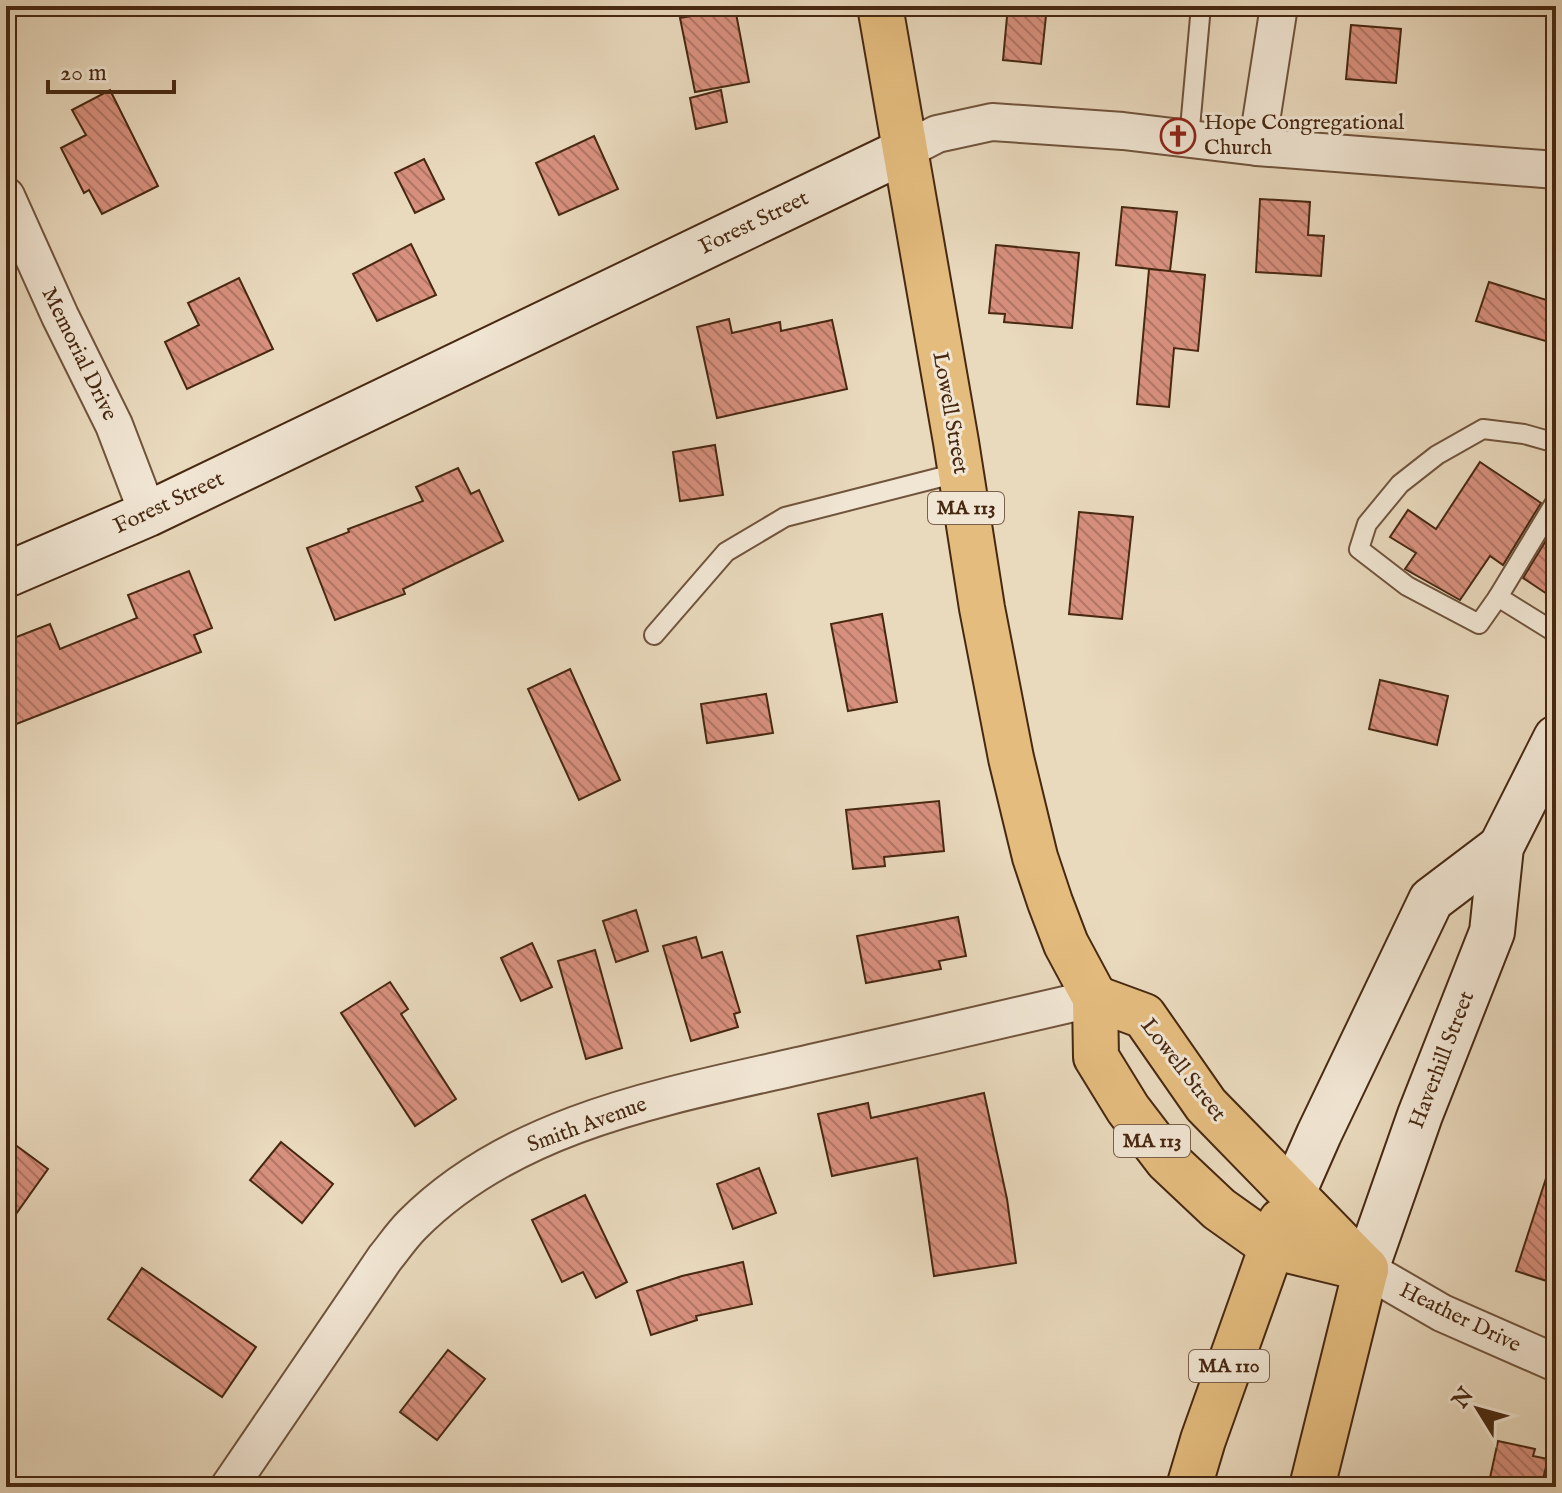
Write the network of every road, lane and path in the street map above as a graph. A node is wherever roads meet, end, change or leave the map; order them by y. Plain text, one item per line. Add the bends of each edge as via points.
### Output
1 (880, 6) edge
2 (1201, 6) edge
3 (1279, 6) edge
4 (1189, 139) junction
5 (1257, 147) junction
6 (904, 151) junction
7 (1556, 170) edge
8 (6, 196) edge
9 (1556, 443) edge
10 (961, 472) junction
11 (1556, 501) edge
12 (148, 514) junction
13 (6, 575) edge
14 (1498, 597) junction
15 (1556, 633) edge
16 (654, 635) dead end
17 (1556, 738) edge
18 (1501, 847) junction
19 (1095, 998) junction
20 (1293, 1193) junction
21 (1271, 1246) junction
22 (1366, 1269) junction
23 (1556, 1363) edge
24 (229, 1487) edge
25 (1189, 1487) edge
26 (1312, 1487) edge

1 - 6 main road, Lowell Street / MA 113
2 - 4 lane
3 - 5 street
4 - 5 street, Forest Street
4 - 6 street, Forest Street via 992,122 937,134
5 - 7 street, Forest Street
6 - 10 main road, Lowell Street / MA 113
6 - 12 street, Forest Street
8 - 12 street, Memorial Drive via 114,425
9 - 14 lane via 1483,429 1400,484 1367,524 1359,549 1407,586 1479,624
10 - 16 lane via 785,517 726,552
10 - 19 main road, Lowell Street / MA 113 via 982,608 1032,843 1066,944
11 - 14 lane
12 - 13 street, Forest Street
14 - 15 lane
17 - 18 street, Haverhill Street / MA 110
18 - 20 street, Haverhill Street / MA 110 via 1431,900
18 - 22 street, Haverhill Street / MA 110 via 1492,932
19 - 20 main road, Lowell Street / MA 113 via 1144,1016 1206,1105
19 - 21 main road, Lowell Street / MA 113 via 1096,1057 1128,1109 1167,1160 1219,1209
19 - 24 street, Smith Avenue via 679,1094 594,1119 513,1153 442,1198 411,1226
20 - 21 main road, MA 110
20 - 22 main road, Lowell Street / MA 113
21 - 22 main road, Lowell Street / MA 113
21 - 25 main road, MA 110
22 - 23 street, Heather Drive via 1442,1313
22 - 26 main road, MA 110

